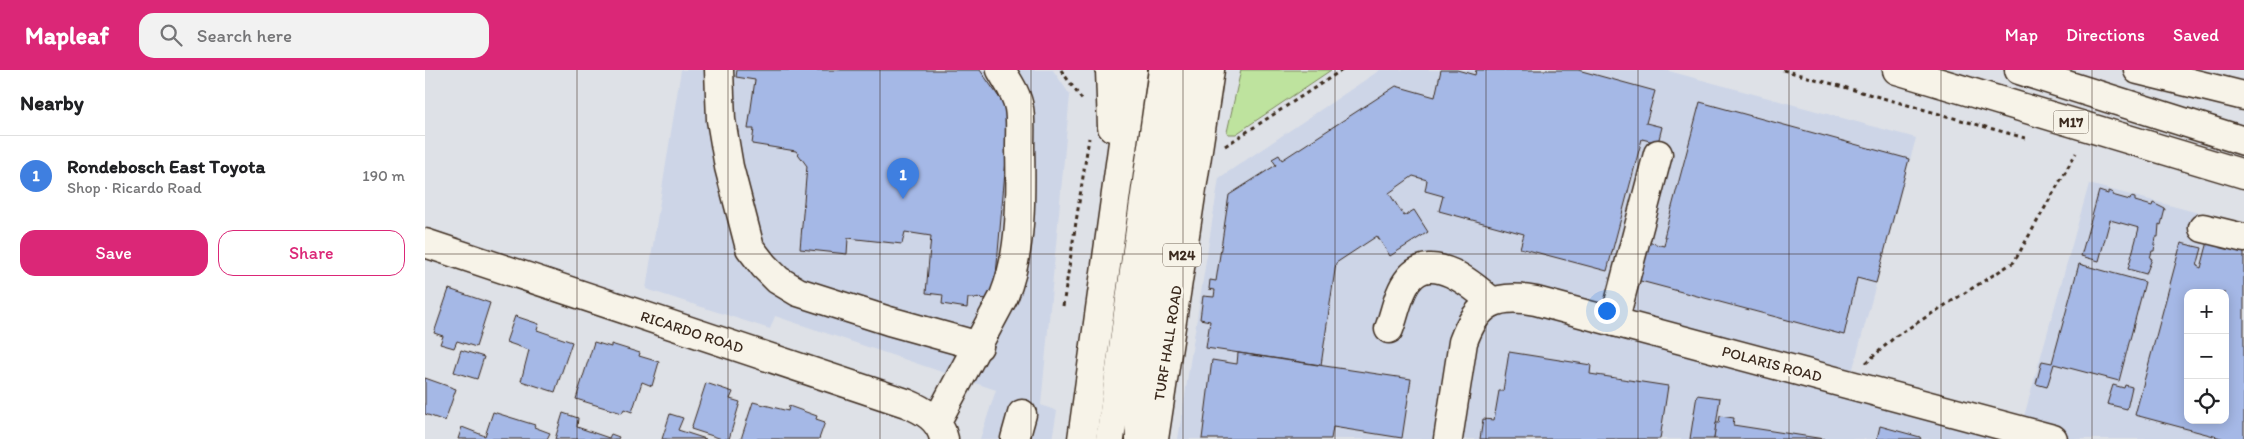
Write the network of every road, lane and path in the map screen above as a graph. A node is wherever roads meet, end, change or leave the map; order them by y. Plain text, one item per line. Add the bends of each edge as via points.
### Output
1 (719, 70) edge
2 (1001, 70) edge
3 (1061, 70) edge
4 (1110, 70) edge
5 (1133, 70) edge
6 (1163, 70) edge
7 (1185, 70) edge
8 (1210, 70) edge
9 (1224, 70) edge
10 (1342, 70) edge
11 (1783, 70) edge
12 (1897, 70) edge
13 (2019, 70) edge
14 (2138, 70) edge
15 (2244, 96) edge
16 (1086, 105) dead end
17 (1089, 135) dead end
18 (2025, 139) dead end
19 (2244, 141) edge
20 (1222, 148) dead end
21 (2067, 151) dead end
22 (1658, 154) dead end
23 (1195, 170) junction
24 (2244, 174) edge
25 (1115, 196) junction
26 (2203, 228) dead end
27 (2244, 238) edge
28 (425, 244) edge
29 (1492, 302) junction
30 (1063, 306) dead end
31 (1614, 322) junction
32 (1389, 329) dead end
33 (979, 346) junction
34 (1843, 383) junction
35 (941, 430) edge
36 (1980, 430) edge
37 (1082, 439) edge
38 (1110, 439) edge
39 (1140, 439) edge
40 (1154, 439) edge
41 (1447, 439) edge
42 (2053, 439) edge

1 - 33 main road via 721,120 729,167 750,248 764,266 778,280 798,292
2 - 33 main road via 1019,108 1016,258 1012,278
3 - 16 path
4 - 25 main road
5 - 25 main road
6 - 38 main road
7 - 39 main road via 1157,254 1139,415
8 - 23 main road, TURF HALL ROAD / M24
9 - 23 main road
10 - 20 path
11 - 18 path
12 - 24 main road, M17
13 - 19 main road
14 - 15 main road
17 - 30 path
21 - 34 path via 2076,153 2013,262 1896,336
22 - 31 main road
23 - 40 main road, TURF HALL ROAD / M24
25 - 37 main road
26 - 27 main road
28 - 35 main road, RICARDO ROAD via 906,403 923,411
29 - 31 main road, POLARIS ROAD via 1511,297 1525,299
29 - 32 main road via 1459,276 1425,269 1408,280
29 - 41 main road via 1475,317 1463,342
31 - 34 main road, POLARIS ROAD
33 - 35 main road
34 - 36 main road, POLARIS ROAD
36 - 42 main road, POLARIS ROAD

